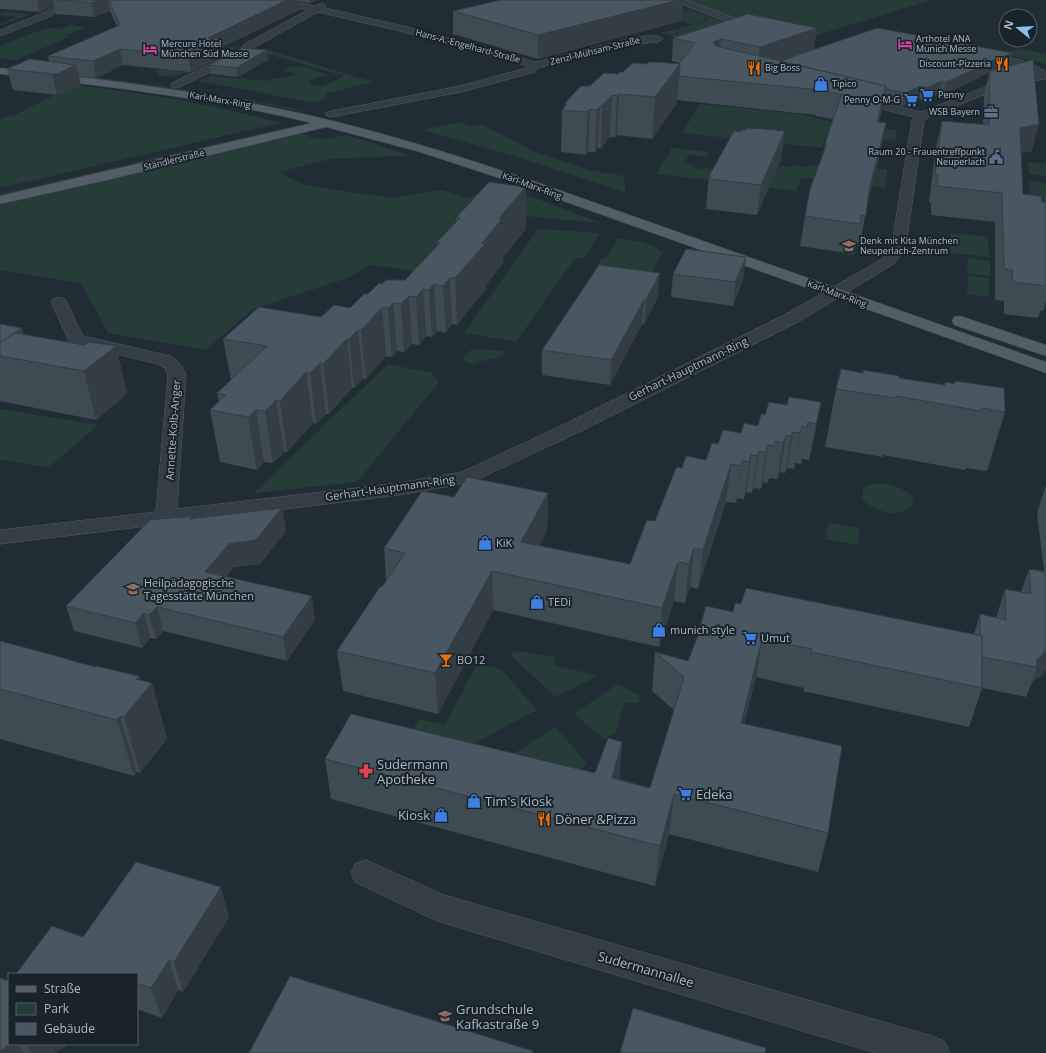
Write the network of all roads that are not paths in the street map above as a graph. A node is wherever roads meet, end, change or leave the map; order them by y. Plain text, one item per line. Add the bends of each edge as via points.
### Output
1 (57, 0) edge
2 (274, 0) edge
3 (678, 0) edge
4 (329, 3) dead end
5 (318, 8) junction
6 (756, 29) edge
7 (0, 33) edge
8 (658, 39) dead end
9 (970, 52) edge
10 (0, 64) edge
11 (533, 66) junction
12 (0, 71) edge
13 (1046, 76) edge
14 (176, 85) junction
15 (846, 97) edge
16 (405, 100) junction
17 (922, 116) junction
18 (348, 118) junction
19 (312, 119) junction
20 (329, 119) junction
21 (0, 191) edge
22 (0, 200) edge
23 (751, 249) dead end
24 (788, 262) dead end
25 (843, 288) junction
26 (59, 302) dead end
27 (1046, 351) edge
28 (1046, 368) edge
29 (166, 516) junction
30 (0, 537) edge
31 (366, 873) dead end
32 (932, 1053) edge

1 - 7 street via 61,5 52,12
2 - 5 street, Hans-A.-Engelhard-Straße
3 - 6 street
4 - 5 street
5 - 11 street, Hans-A.-Engelhard-Straße via 430,35
5 - 14 street via 249,46 243,52
8 - 11 street, Zenzl-Mühsam-Straße via 628,42
9 - 13 street via 1027,64
10 - 14 main road, Karl-Marx-Ring
11 - 16 street, Hans-A.-Engelhard-Straße via 530,70 470,87
12 - 19 main road, Karl-Marx-Ring via 162,91
13 - 17 street via 1020,79 1000,85
14 - 20 main road, Karl-Marx-Ring via 250,97
15 - 17 street
16 - 18 street, Hans-A.-Engelhard-Straße
16 - 20 street, Hans-A.-Engelhard-Straße
17 - 25 street, Gerhart-Hauptmann-Ring via 918,120 896,252 887,262
18 - 20 main road, Ständlerstraße
18 - 23 main road, Karl-Marx-Ring via 480,155
19 - 20 main road, Karl-Marx-Ring
19 - 21 main road, Ständlerstraße
20 - 22 main road, Ständlerstraße via 107,176
20 - 25 main road, Karl-Marx-Ring
24 - 25 main road, Karl-Marx-Ring
25 - 27 main road, Karl-Marx-Ring
25 - 28 main road, Karl-Marx-Ring
25 - 29 street, Gerhart-Hauptmann-Ring via 792,318 572,428 471,475 424,486
26 - 29 street, Annette-Kolb-Anger via 76,339 164,360 172,365 177,375
29 - 30 street, Gerhart-Hauptmann-Ring
31 - 32 street, Sudermannallee via 438,908

